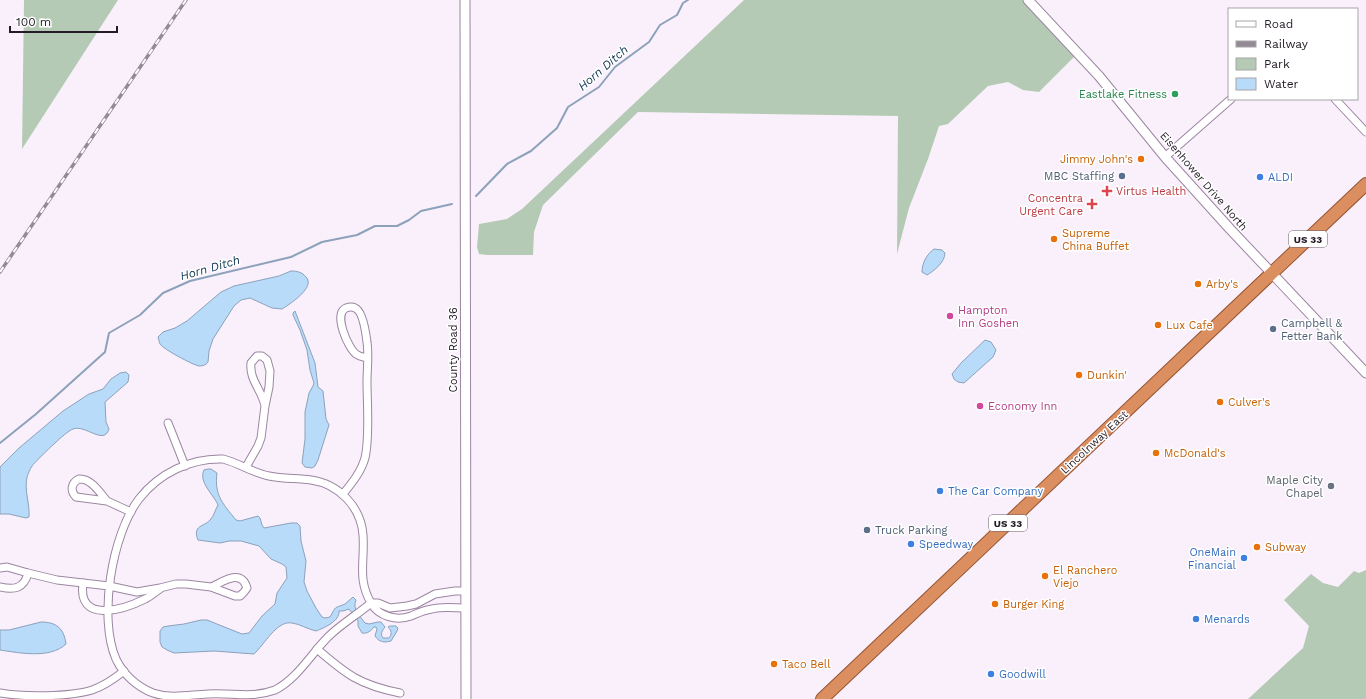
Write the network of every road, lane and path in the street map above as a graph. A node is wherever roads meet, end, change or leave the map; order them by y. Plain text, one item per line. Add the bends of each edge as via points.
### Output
1 (465, 0) edge
2 (1028, 0) edge
3 (1229, 100) edge
4 (1336, 100) edge
5 (1366, 132) edge
6 (1166, 156) junction
7 (1366, 184) edge
8 (1272, 273) junction
9 (367, 358) junction
10 (1366, 373) edge
11 (265, 406) junction
12 (168, 423) dead end
13 (185, 466) junction
14 (246, 467) junction
15 (343, 494) junction
16 (107, 501) junction
17 (130, 512) junction
18 (0, 568) edge
19 (28, 574) junction
20 (83, 583) junction
21 (109, 586) junction
22 (0, 587) edge
23 (211, 587) dead end
24 (160, 588) junction
25 (466, 591) junction
26 (371, 603) junction
27 (466, 608) junction
28 (108, 611) junction
29 (317, 649) junction
30 (124, 672) junction
31 (400, 692) dead end
32 (0, 693) edge
33 (466, 699) edge
34 (822, 699) edge

1 - 25 street, County Road 36
2 - 6 street, Eisenhower Drive North via 1099,76
3 - 6 street
4 - 5 street
6 - 8 street, Eisenhower Drive North
7 - 8 highway, Lincolnway East / US 33
8 - 10 street, Eisenhower Drive North
8 - 34 highway, Lincolnway East / US 33
9 - 9 street via 367,341 360,312 354,308 347,308 340,317 348,342 355,353
9 - 15 street via 365,457 357,476
11 - 11 street via 270,370 267,360 257,356 251,363 251,372
11 - 14 street via 261,438
12 - 13 street
13 - 14 street via 216,459
13 - 17 street via 159,479
14 - 15 street via 266,476 320,482
15 - 26 street via 356,510 362,525 363,584
16 - 16 street via 86,480 79,479 73,484 72,490 76,497
16 - 17 street
17 - 21 street via 117,547
18 - 19 street via 7,567
19 - 20 street
19 - 22 street via 26,581 20,586
20 - 21 street
20 - 28 street via 82,594 88,606
21 - 24 street via 136,592
21 - 28 street
23 - 24 street via 176,584
24 - 28 street via 140,602
25 - 26 street via 435,594 407,606 390,608
25 - 27 street, County Road 36
26 - 27 street via 378,613 396,618 433,608
26 - 29 street via 340,626
27 - 33 street, County Road 36
28 - 30 street via 112,649
29 - 30 street via 283,686 253,697 214,694 161,696 144,689
29 - 31 street via 360,682
30 - 32 street via 101,686 79,693

